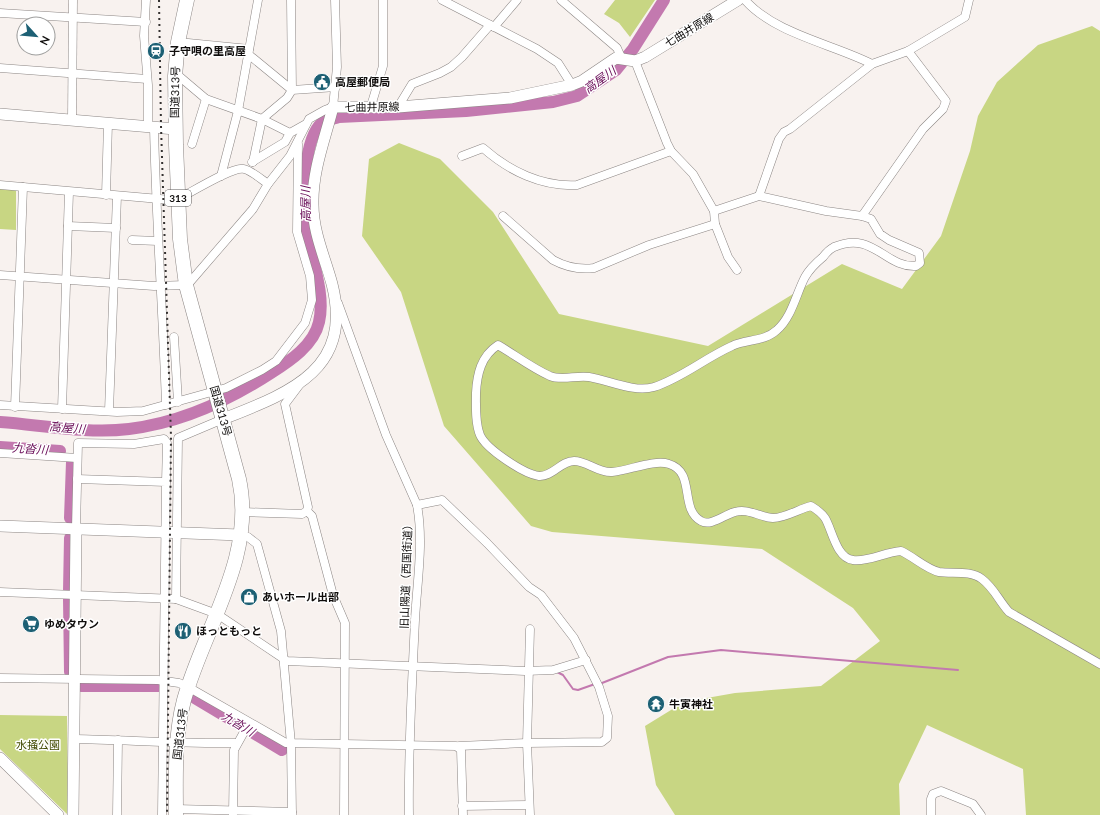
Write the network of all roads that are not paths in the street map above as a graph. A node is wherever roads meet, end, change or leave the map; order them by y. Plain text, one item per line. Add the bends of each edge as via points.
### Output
1 (73, 0) edge
2 (146, 0) edge
3 (187, 0) edge
4 (258, 0) edge
5 (291, 0) edge
6 (336, 0) edge
7 (383, 0) edge
8 (442, 0) edge
9 (517, 0) edge
10 (561, 0) edge
11 (738, 0) edge
12 (745, 0) edge
13 (969, 0) edge
14 (0, 13) edge
15 (73, 17) junction
16 (146, 22) junction
17 (492, 26) junction
18 (178, 42) junction
19 (249, 52) junction
20 (908, 52) junction
21 (628, 59) junction
22 (872, 64) junction
23 (0, 68) edge
24 (73, 74) junction
25 (175, 76) junction
26 (147, 79) junction
27 (572, 85) junction
28 (336, 87) junction
29 (292, 90) junction
30 (206, 99) junction
31 (371, 106) junction
32 (398, 107) junction
33 (333, 109) junction
34 (238, 111) junction
35 (0, 114) edge
36 (262, 119) junction
37 (72, 120) junction
38 (108, 123) junction
39 (306, 124) junction
40 (151, 127) junction
41 (175, 129) junction
42 (290, 132) junction
43 (297, 143) junction
44 (192, 144) dead end
45 (671, 151) junction
46 (462, 156) dead end
47 (253, 162) junction
48 (245, 169) junction
49 (221, 176) junction
50 (268, 184) junction
51 (0, 185) edge
52 (23, 187) junction
53 (68, 192) junction
54 (106, 195) junction
55 (117, 196) junction
56 (759, 196) junction
57 (157, 199) junction
58 (178, 199) junction
59 (714, 211) junction
60 (503, 216) dead end
61 (862, 216) junction
62 (714, 224) junction
63 (68, 226) junction
64 (116, 228) junction
65 (132, 240) dead end
66 (158, 241) junction
67 (737, 270) dead end
68 (0, 275) edge
69 (19, 276) junction
70 (67, 279) junction
71 (113, 283) junction
72 (186, 285) junction
73 (161, 286) junction
74 (336, 302) junction
75 (174, 337) dead end
76 (301, 383) junction
77 (215, 392) junction
78 (178, 402) junction
79 (0, 404) edge
80 (166, 405) junction
81 (15, 407) junction
82 (62, 409) junction
83 (109, 411) junction
84 (222, 416) junction
85 (166, 443) junction
86 (178, 445) junction
87 (0, 453) edge
88 (78, 458) junction
89 (77, 479) junction
90 (166, 482) junction
91 (417, 505) junction
92 (307, 511) junction
93 (243, 512) junction
94 (0, 526) edge
95 (76, 528) junction
96 (165, 533) junction
97 (177, 533) junction
98 (240, 535) junction
99 (0, 592) edge
100 (76, 595) junction
101 (164, 598) junction
102 (176, 599) junction
103 (217, 614) junction
104 (530, 630) dead end
105 (283, 660) junction
106 (586, 660) junction
107 (345, 663) junction
108 (1100, 664) edge
109 (413, 666) junction
110 (528, 671) junction
111 (0, 678) edge
112 (75, 679) junction
113 (163, 681) junction
114 (188, 687) junction
115 (247, 727) junction
116 (74, 739) junction
117 (118, 740) junction
118 (162, 741) junction
119 (177, 743) junction
120 (237, 743) junction
121 (344, 743) junction
122 (527, 743) junction
123 (291, 744) junction
124 (408, 744) junction
125 (459, 746) junction
126 (0, 758) edge
127 (529, 805) junction
128 (462, 806) junction
129 (176, 812) edge
130 (233, 813) edge
131 (292, 813) edge
132 (58, 815) edge
133 (73, 815) edge
134 (117, 815) edge
135 (162, 815) edge
136 (344, 815) edge
137 (409, 815) edge
138 (462, 815) edge
139 (530, 815) edge
140 (931, 815) edge
141 (981, 815) edge

1 - 15 street
2 - 16 street
3 - 18 highway, 国道313号 / 313
4 - 19 street
5 - 29 street
6 - 28 street
7 - 31 street via 384,66
8 - 17 street
9 - 17 street
10 - 21 street
11 - 21 main road, 七曲井原線 via 645,57
12 - 22 street via 766,18
13 - 20 street via 965,17
14 - 15 street
15 - 16 street
15 - 24 street
16 - 26 street via 144,36
17 - 27 street via 558,63
17 - 32 street via 451,67 412,84
18 - 19 street
18 - 25 highway, 国道313号 / 313
19 - 29 street
19 - 34 street
20 - 22 street
20 - 61 street via 946,101 943,109 923,129
21 - 27 main road, 七曲井原線 via 610,60 582,81
21 - 45 street
22 - 56 street via 784,132 779,139
23 - 24 street
24 - 26 street
24 - 37 street
25 - 30 street via 180,77
25 - 41 highway, 国道313号 / 313
26 - 40 street
27 - 32 main road, 七曲井原線 via 510,98
28 - 29 street
28 - 33 street
29 - 36 street via 287,98
30 - 34 street
30 - 44 street
31 - 32 main road, 七曲井原線
31 - 33 main road, 七曲井原線
33 - 39 street via 314,115
33 - 74 main road, 七曲井原線 via 316,168 313,205 315,226
34 - 36 street
34 - 49 street
35 - 37 main road
36 - 42 street
36 - 47 street
37 - 38 main road
38 - 40 main road
38 - 54 street
39 - 42 street
39 - 43 street
40 - 41 main road
40 - 57 street
41 - 58 highway, 国道313号 / 313
42 - 47 street via 285,142
43 - 50 street
43 - 77 street via 297,232 310,276 310,310 297,335 276,361
45 - 46 street via 577,185 554,185 535,179 498,161 483,148
45 - 59 street via 693,174
47 - 48 street
48 - 49 street via 240,168
48 - 50 street
49 - 58 street
50 - 72 street via 241,226
51 - 52 street
52 - 53 street
52 - 69 street
53 - 54 street
53 - 63 street
54 - 55 street
55 - 57 street
55 - 64 street
56 - 59 street
56 - 61 street
57 - 58 street
57 - 66 street
58 - 72 highway, 国道313号 / 313
59 - 62 street
60 - 62 street via 553,260 584,269 594,268 649,245
61 - 108 street via 871,220 880,234 889,240 919,253 920,263 916,266 906,265 860,242 833,247 805,276 786,320 768,337 733,345 670,381 652,387 622,386 588,377 551,377 498,345 484,357 477,379 476,410 480,435 503,458 539,476 566,462 576,461 594,469 611,472 668,463 684,476 690,508 695,518 703,522 734,512 746,511 774,518 811,506 820,511 841,552 850,560 902,551 938,572 980,578 991,586 1009,612
62 - 67 street via 728,257
63 - 64 street
63 - 70 street
64 - 71 street
65 - 66 street
66 - 73 street
68 - 69 street
69 - 70 street
69 - 81 street
70 - 71 street
70 - 82 street
71 - 73 street
71 - 83 street
72 - 73 street
72 - 77 highway, 国道313号 / 313
73 - 80 street
74 - 76 main road, 七曲井原線 via 336,327 332,342 318,366
74 - 91 street, 旧山陽道（西国街道） via 340,306 386,435
75 - 78 street
76 - 84 main road, 七曲井原線 via 280,396
76 - 92 street via 285,404 300,466
77 - 78 street
77 - 84 highway, 国道313号 / 313
78 - 80 street
79 - 81 street
80 - 83 street via 143,411
81 - 82 street
82 - 83 street
84 - 86 street via 178,438
84 - 93 highway, 国道313号 / 313 via 242,489
85 - 86 street
85 - 88 street via 164,439 134,444 78,443
85 - 90 street
86 - 97 street
87 - 88 street
88 - 89 street
89 - 90 street
89 - 95 street
90 - 96 street
91 - 106 street via 442,500 529,587 541,595 574,638
91 - 109 street, 旧山陽道（西国街道） via 420,540
92 - 93 street via 302,514
92 - 107 street via 312,516 333,595 345,623
93 - 98 highway, 国道313号 / 313
94 - 95 main road
95 - 96 main road
95 - 100 main road
96 - 97 main road
96 - 101 street
97 - 98 main road
97 - 102 street
98 - 103 highway, 国道313号 / 313 via 234,566
98 - 105 street via 255,540 259,548 280,625
99 - 100 street
100 - 101 street
100 - 112 main road
101 - 102 street
101 - 113 street
102 - 103 street
103 - 105 street
103 - 114 highway, 国道313号 / 313
104 - 110 street
105 - 107 street
105 - 123 street
106 - 110 street via 553,670
106 - 122 street via 599,687 608,716 607,738 602,742
107 - 109 street
107 - 121 street
109 - 110 street
109 - 124 street, 旧山陽道（西国街道）
110 - 122 street
111 - 112 street
112 - 113 street
112 - 116 main road
113 - 114 street
113 - 118 street
114 - 115 street
114 - 119 highway, 国道313号 / 313
115 - 120 street
115 - 123 street
116 - 117 street
116 - 133 main road
117 - 118 street
117 - 134 street
118 - 119 street
118 - 135 street
119 - 120 street
119 - 129 highway, 国道313号 / 313
120 - 130 street via 234,750
121 - 123 street
121 - 124 street
121 - 136 street
122 - 125 street
122 - 127 street
123 - 131 street
124 - 125 street
124 - 137 street, 旧山陽道（西国街道）
125 - 128 street
126 - 132 main road
127 - 128 street
127 - 139 street
128 - 138 street
129 - 130 street
130 - 131 street
140 - 141 street via 931,798 933,794 941,791 972,804

